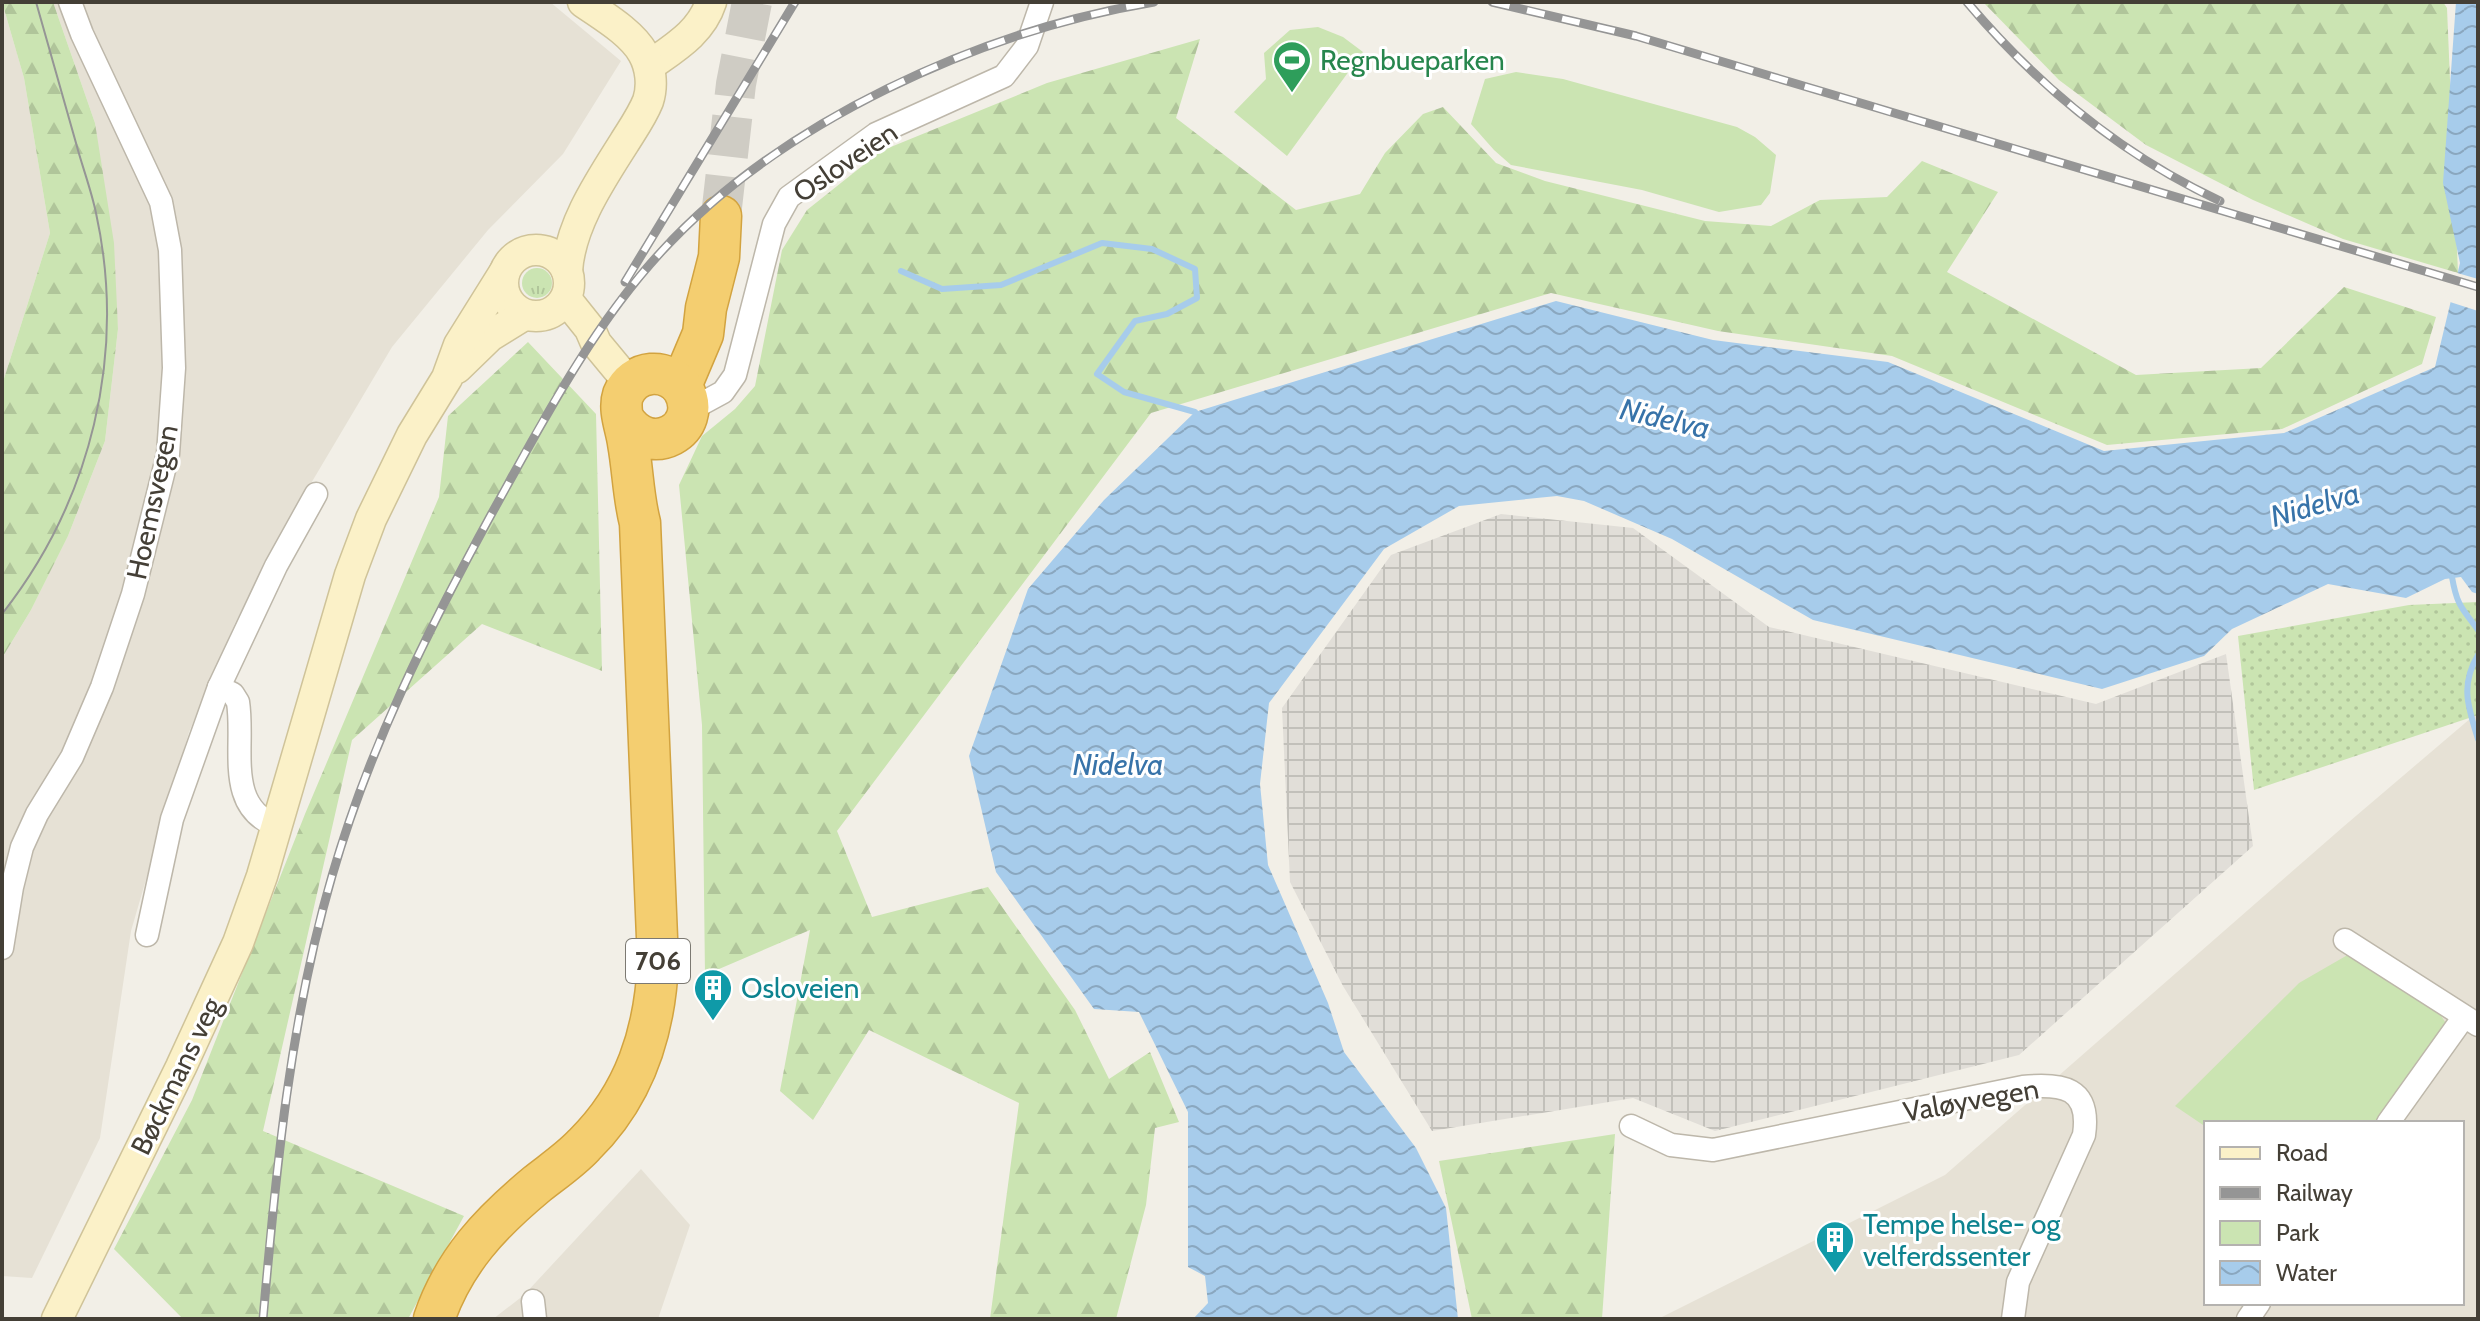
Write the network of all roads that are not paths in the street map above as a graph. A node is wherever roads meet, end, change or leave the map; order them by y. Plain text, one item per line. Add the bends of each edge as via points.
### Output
1 (70, 2) edge
2 (583, 2) edge
3 (711, 2) edge
4 (1042, 2) edge
5 (649, 66) junction
6 (595, 191) junction
7 (721, 216) tunnel mouth
8 (531, 250) junction
9 (504, 273) junction
10 (552, 300) junction
11 (447, 378) junction
12 (656, 402) junction
13 (316, 494) dead end
14 (219, 687) junction
15 (277, 826) junction
16 (147, 935) dead end
17 (2345, 940) dead end
18 (2, 948) edge
19 (2471, 1022) edge
20 (2390, 1121) edge
21 (1631, 1126) dead end
22 (57, 1319) edge
23 (434, 1319) edge
24 (2013, 1319) edge

1 - 18 street, Hoemsvegen via 161,202 170,250 174,368 168,454 133,594 102,687 72,757 22,847
2 - 5 main road via 630,38
3 - 5 main road via 690,36
4 - 12 street, Osloveien via 1027,46 1004,76 876,134 789,197 774,224 735,375 723,392
5 - 6 main road via 649,99
6 - 8 main road
6 - 10 main road
7 - 12 highway via 719,257 706,308 664,358
8 - 9 main road via 510,262
8 - 10 main road via 555,256
9 - 10 main road via 506,298 513,308
9 - 11 main road, Bøckmans veg via 459,345
10 - 11 main road, Bøckmans veg via 490,336
10 - 12 main road via 580,336 596,343
11 - 15 main road, Bøckmans veg via 371,519
12 - 23 highway, 706 via 628,445 640,523 658,962 651,1030 640,1063 606,1122 471,1246
13 - 14 street
14 - 15 street via 238,702 243,795 256,814
14 - 16 street via 172,819
15 - 22 main road, Bøckmans veg via 223,980
17 - 19 street
19 - 20 street
21 - 24 street, Valøyvegen via 1671,1145 1713,1150 2023,1087 2064,1087 2081,1100 2087,1116 2084,1135 2018,1282

